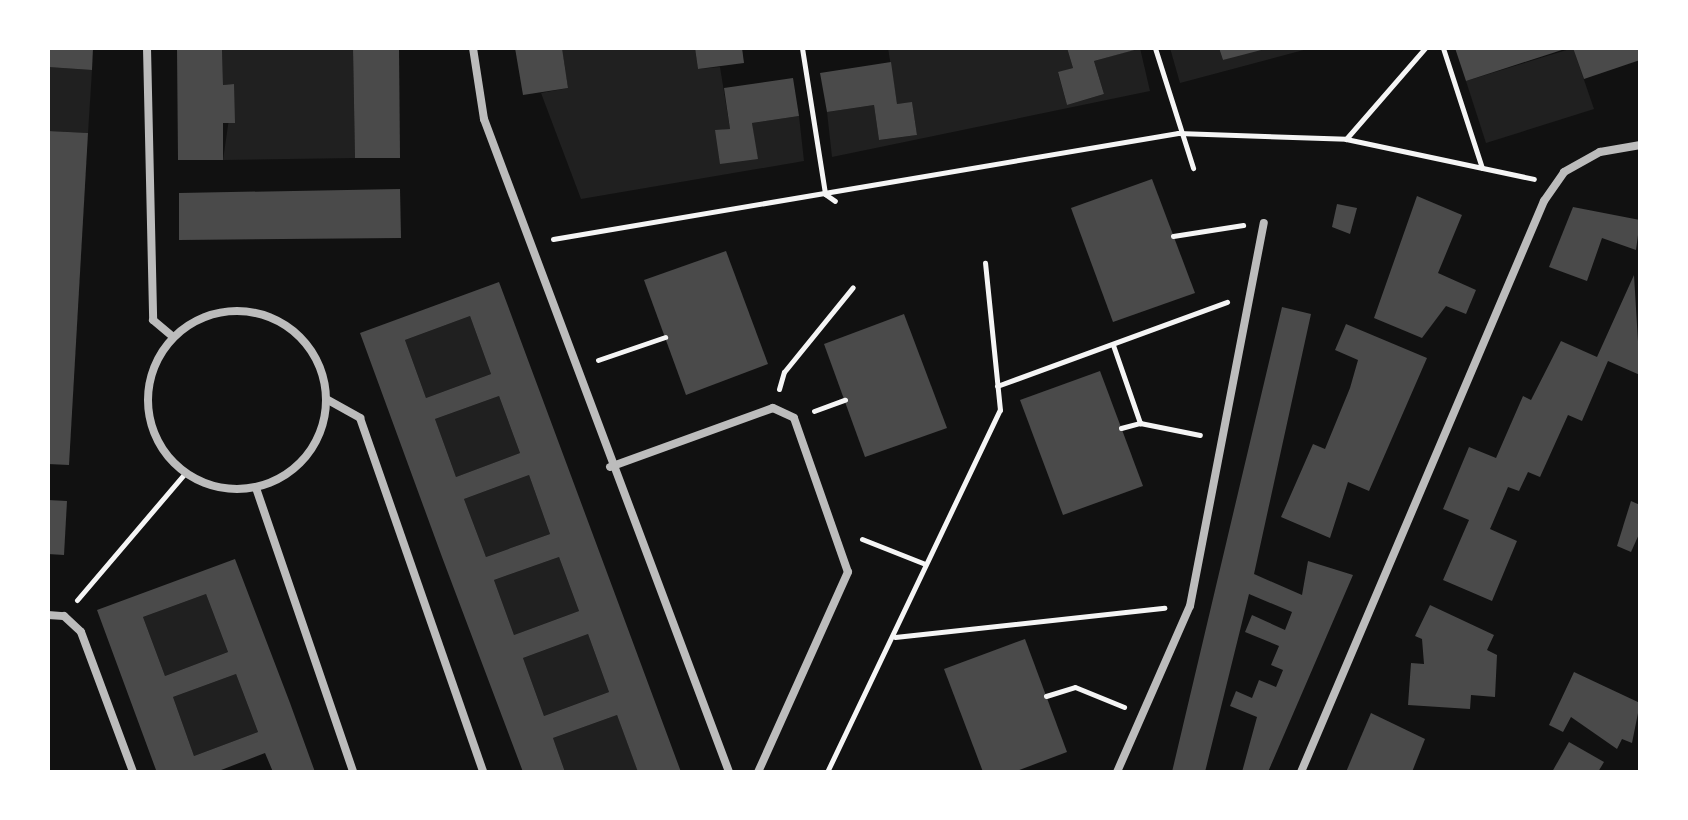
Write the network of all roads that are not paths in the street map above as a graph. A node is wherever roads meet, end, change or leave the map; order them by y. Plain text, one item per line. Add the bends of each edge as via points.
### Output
1 (147, 48) edge
2 (473, 48) edge
3 (1640, 145) edge
4 (1264, 223) road end
5 (173, 337) junction
6 (328, 400) junction
7 (610, 467) junction
8 (256, 488) junction
9 (48, 615) edge
10 (133, 772) edge
11 (353, 772) edge
12 (483, 772) edge
13 (729, 772) edge
14 (758, 772) edge
15 (1117, 772) edge
16 (1301, 772) edge

1 - 5 street via 153,320
2 - 7 street via 484,119
3 - 16 street via 1600,152 1556,183
4 - 15 street via 1190,606
5 - 6 street via 227,311 257,313 308,344
5 - 8 street via 152,377 150,423 185,473 231,490
6 - 8 street via 308,457
6 - 12 street via 360,418
7 - 13 street
7 - 14 street via 773,408 794,418 848,572
8 - 11 street
9 - 10 street via 64,616 81,632

